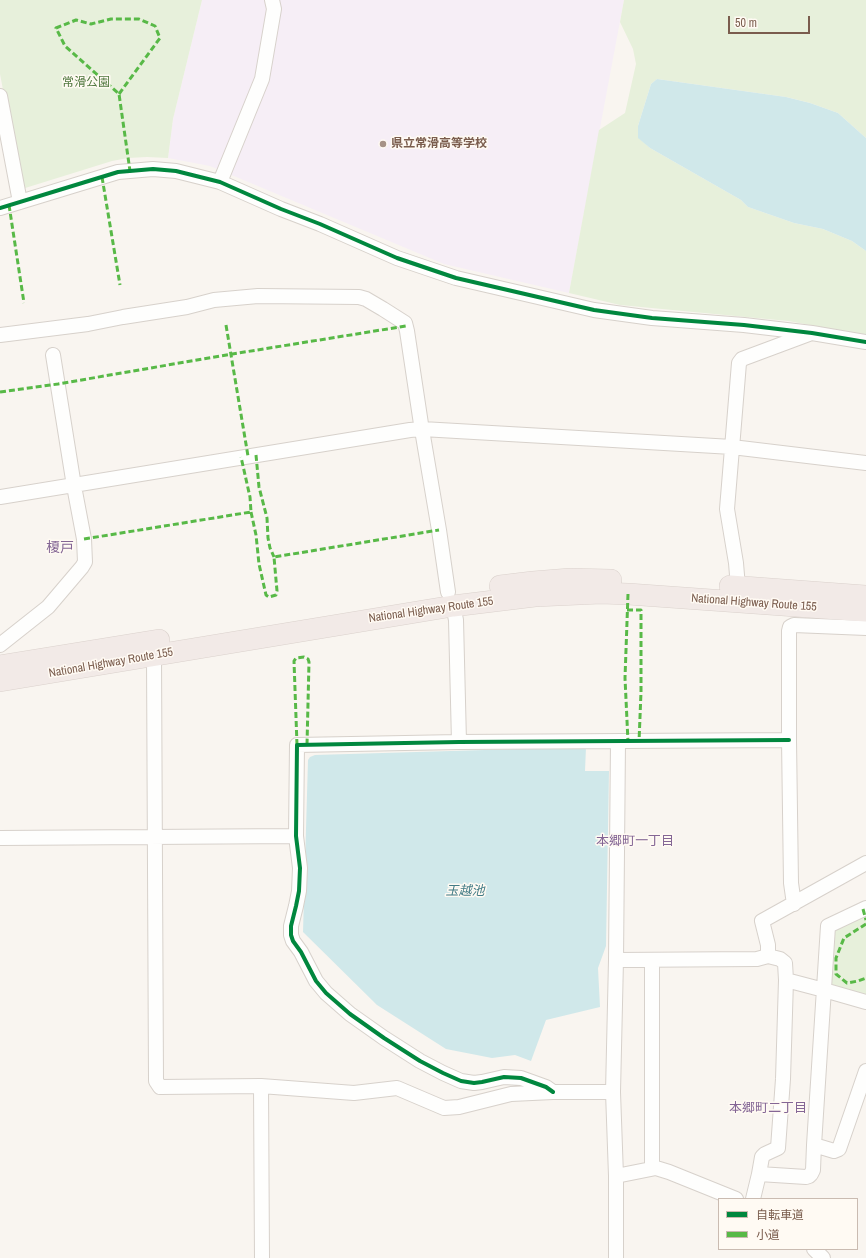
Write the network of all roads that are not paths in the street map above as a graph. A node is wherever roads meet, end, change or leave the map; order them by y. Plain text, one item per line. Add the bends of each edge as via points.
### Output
1 (272, 0) edge
2 (0, 96) edge
3 (220, 182) junction
4 (20, 202) junction
5 (0, 208) edge
6 (812, 333) junction
7 (0, 335) edge
8 (866, 342) edge
9 (53, 355) dead end
10 (422, 429) junction
11 (732, 447) junction
12 (866, 463) edge
13 (74, 486) junction
14 (0, 497) edge
15 (738, 587) junction
16 (866, 596) edge
17 (451, 599) junction
18 (866, 611) edge
19 (866, 628) edge
20 (0, 645) edge
21 (154, 656) junction
22 (0, 666) edge
23 (0, 681) edge
24 (789, 740) junction
25 (459, 742) junction
26 (618, 742) junction
27 (296, 836) junction
28 (156, 837) junction
29 (0, 838) edge
30 (866, 864) edge
31 (794, 904) junction
32 (866, 908) edge
33 (768, 956) junction
34 (616, 960) junction
35 (652, 960) junction
36 (786, 980) junction
37 (824, 990) junction
38 (866, 1002) edge
39 (866, 1071) edge
40 (261, 1086) junction
41 (553, 1092) junction
42 (613, 1092) junction
43 (814, 1145) junction
44 (652, 1168) junction
45 (759, 1174) junction
46 (616, 1176) junction
47 (734, 1198) edge
48 (753, 1198) edge
49 (815, 1250) edge
50 (262, 1258) edge
51 (616, 1258) edge
52 (823, 1258) edge

1 - 3 street via 274,9 262,79
2 - 4 street
3 - 4 street via 176,171 153,169 118,172
3 - 6 street via 397,258 456,278 594,310
4 - 5 street
6 - 8 street
6 - 11 street via 740,361
7 - 10 street via 88,324 214,300 258,296 359,297 405,323
9 - 13 street
10 - 11 street
10 - 13 street
10 - 17 street
11 - 12 street
11 - 15 street via 727,509
13 - 14 street
13 - 20 street via 86,562 48,607
15 - 16 highway, National Highway Route 155
15 - 17 highway, National Highway Route 155 via 570,579 533,582
17 - 18 highway, National Highway Route 155 via 601,593
17 - 21 highway, National Highway Route 155
17 - 22 highway, National Highway Route 155
17 - 25 street via 456,620
19 - 24 street via 794,625 790,627
21 - 23 highway, National Highway Route 155
21 - 28 street
24 - 26 street
24 - 31 street via 791,883
25 - 26 street
25 - 27 street via 298,745
26 - 34 street
27 - 28 street
27 - 41 street via 300,868 299,891 290,926 291,935 316,981 326,993 384,1038 420,1061 461,1081 474,1083 504,1077 521,1078
28 - 29 street
28 - 40 street via 156,1082 160,1087
30 - 31 street
31 - 33 street via 762,921
32 - 37 street via 828,926
33 - 35 street
33 - 36 street via 785,963
34 - 35 street
34 - 42 street
35 - 44 street
36 - 37 street
36 - 45 street via 778,1148 762,1157
37 - 38 street
37 - 43 street
39 - 43 street via 840,1149 834,1151
40 - 41 street via 354,1093 396,1088 444,1108 459,1107 511,1094
40 - 50 street
41 - 42 street
42 - 46 street
43 - 45 street via 812,1170 809,1176
44 - 46 street
44 - 47 street via 662,1169
45 - 48 street
46 - 51 street
49 - 52 street

